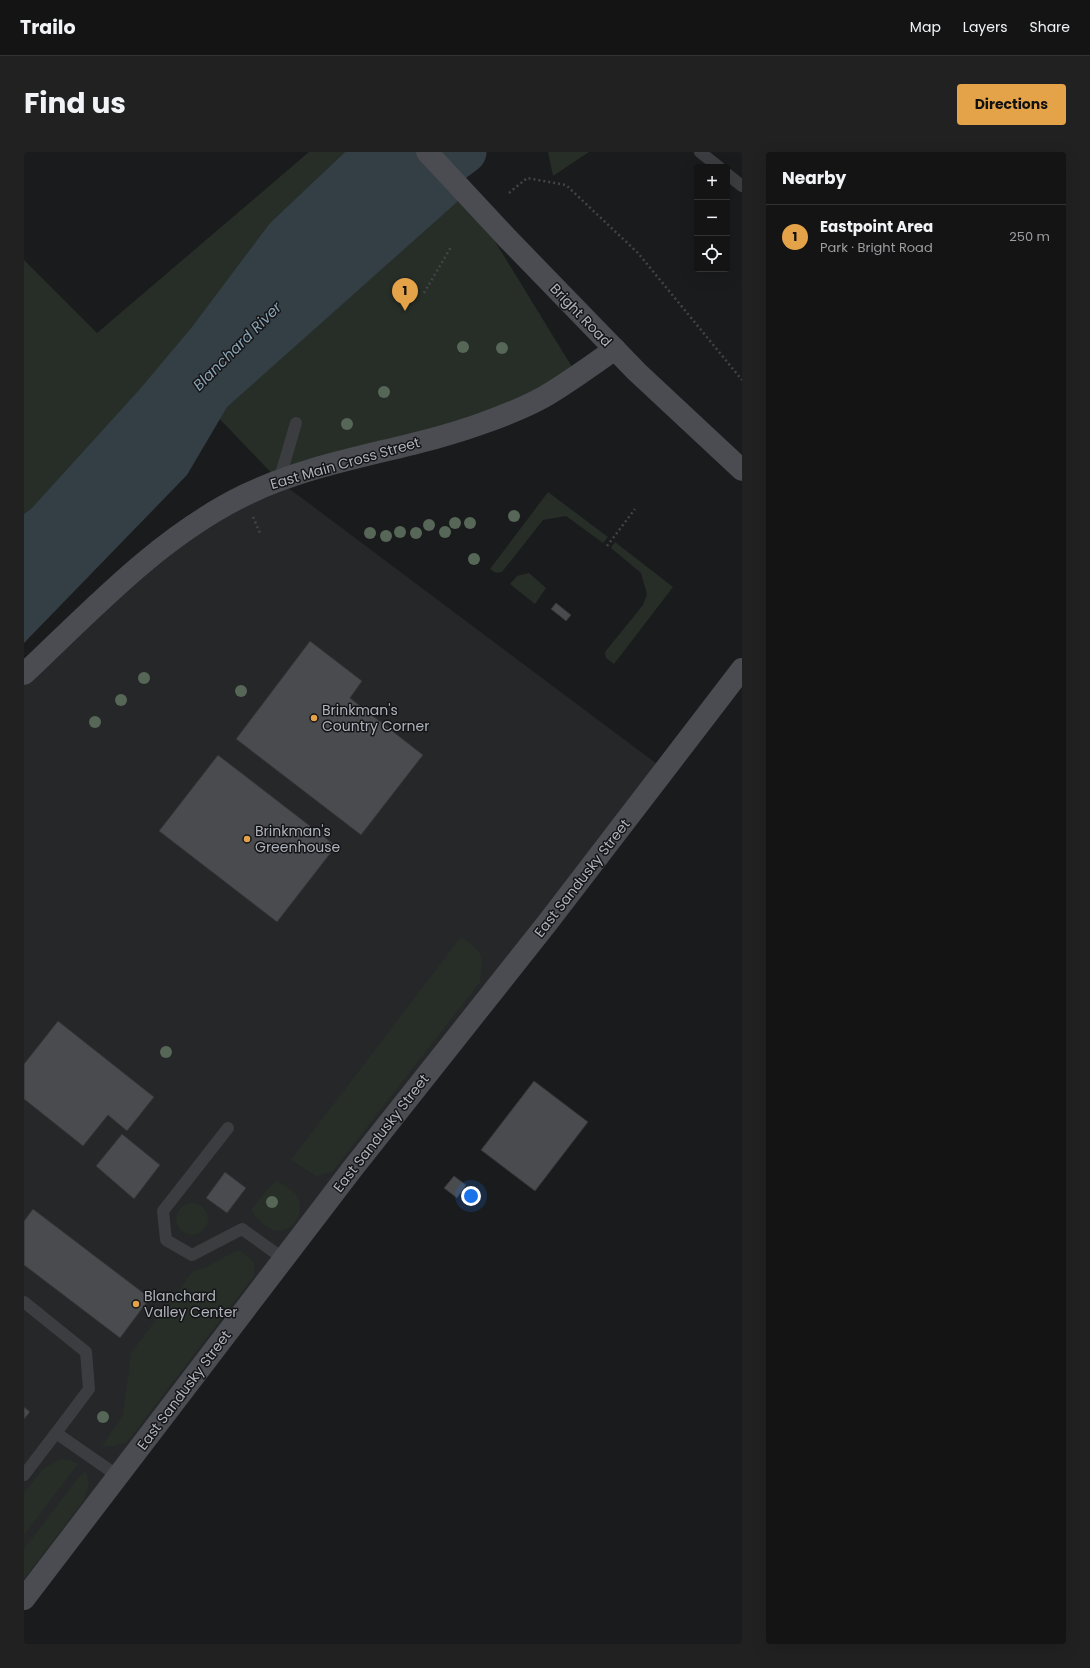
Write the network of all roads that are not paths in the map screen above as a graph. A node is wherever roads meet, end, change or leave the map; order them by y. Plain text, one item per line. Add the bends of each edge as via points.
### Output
1 (427, 152) edge
2 (700, 152) edge
3 (715, 164) edge
4 (730, 176) edge
5 (742, 186) edge
6 (615, 349) junction
7 (296, 422) dead end
8 (742, 470) edge
9 (278, 481) junction
10 (742, 669) edge
11 (24, 674) edge
12 (228, 1128) dead end
13 (284, 1259) junction
14 (24, 1302) edge
15 (56, 1433) junction
16 (24, 1475) edge
17 (118, 1476) junction
18 (24, 1599) edge

1 - 6 main road, Bright Road, bridge
2 - 3 lane
4 - 5 lane
6 - 8 main road, Bright Road
6 - 9 main road, East Main Cross Street via 551,393 505,414 433,438
7 - 9 lane
9 - 11 main road, East Main Cross Street via 246,494 185,530 117,586
10 - 13 main road, East Sandusky Street
12 - 13 lane via 163,1211 166,1240 192,1255 242,1229
13 - 17 main road, East Sandusky Street
14 - 15 lane via 86,1352 89,1389
15 - 16 lane
15 - 17 lane
17 - 18 main road, East Sandusky Street

